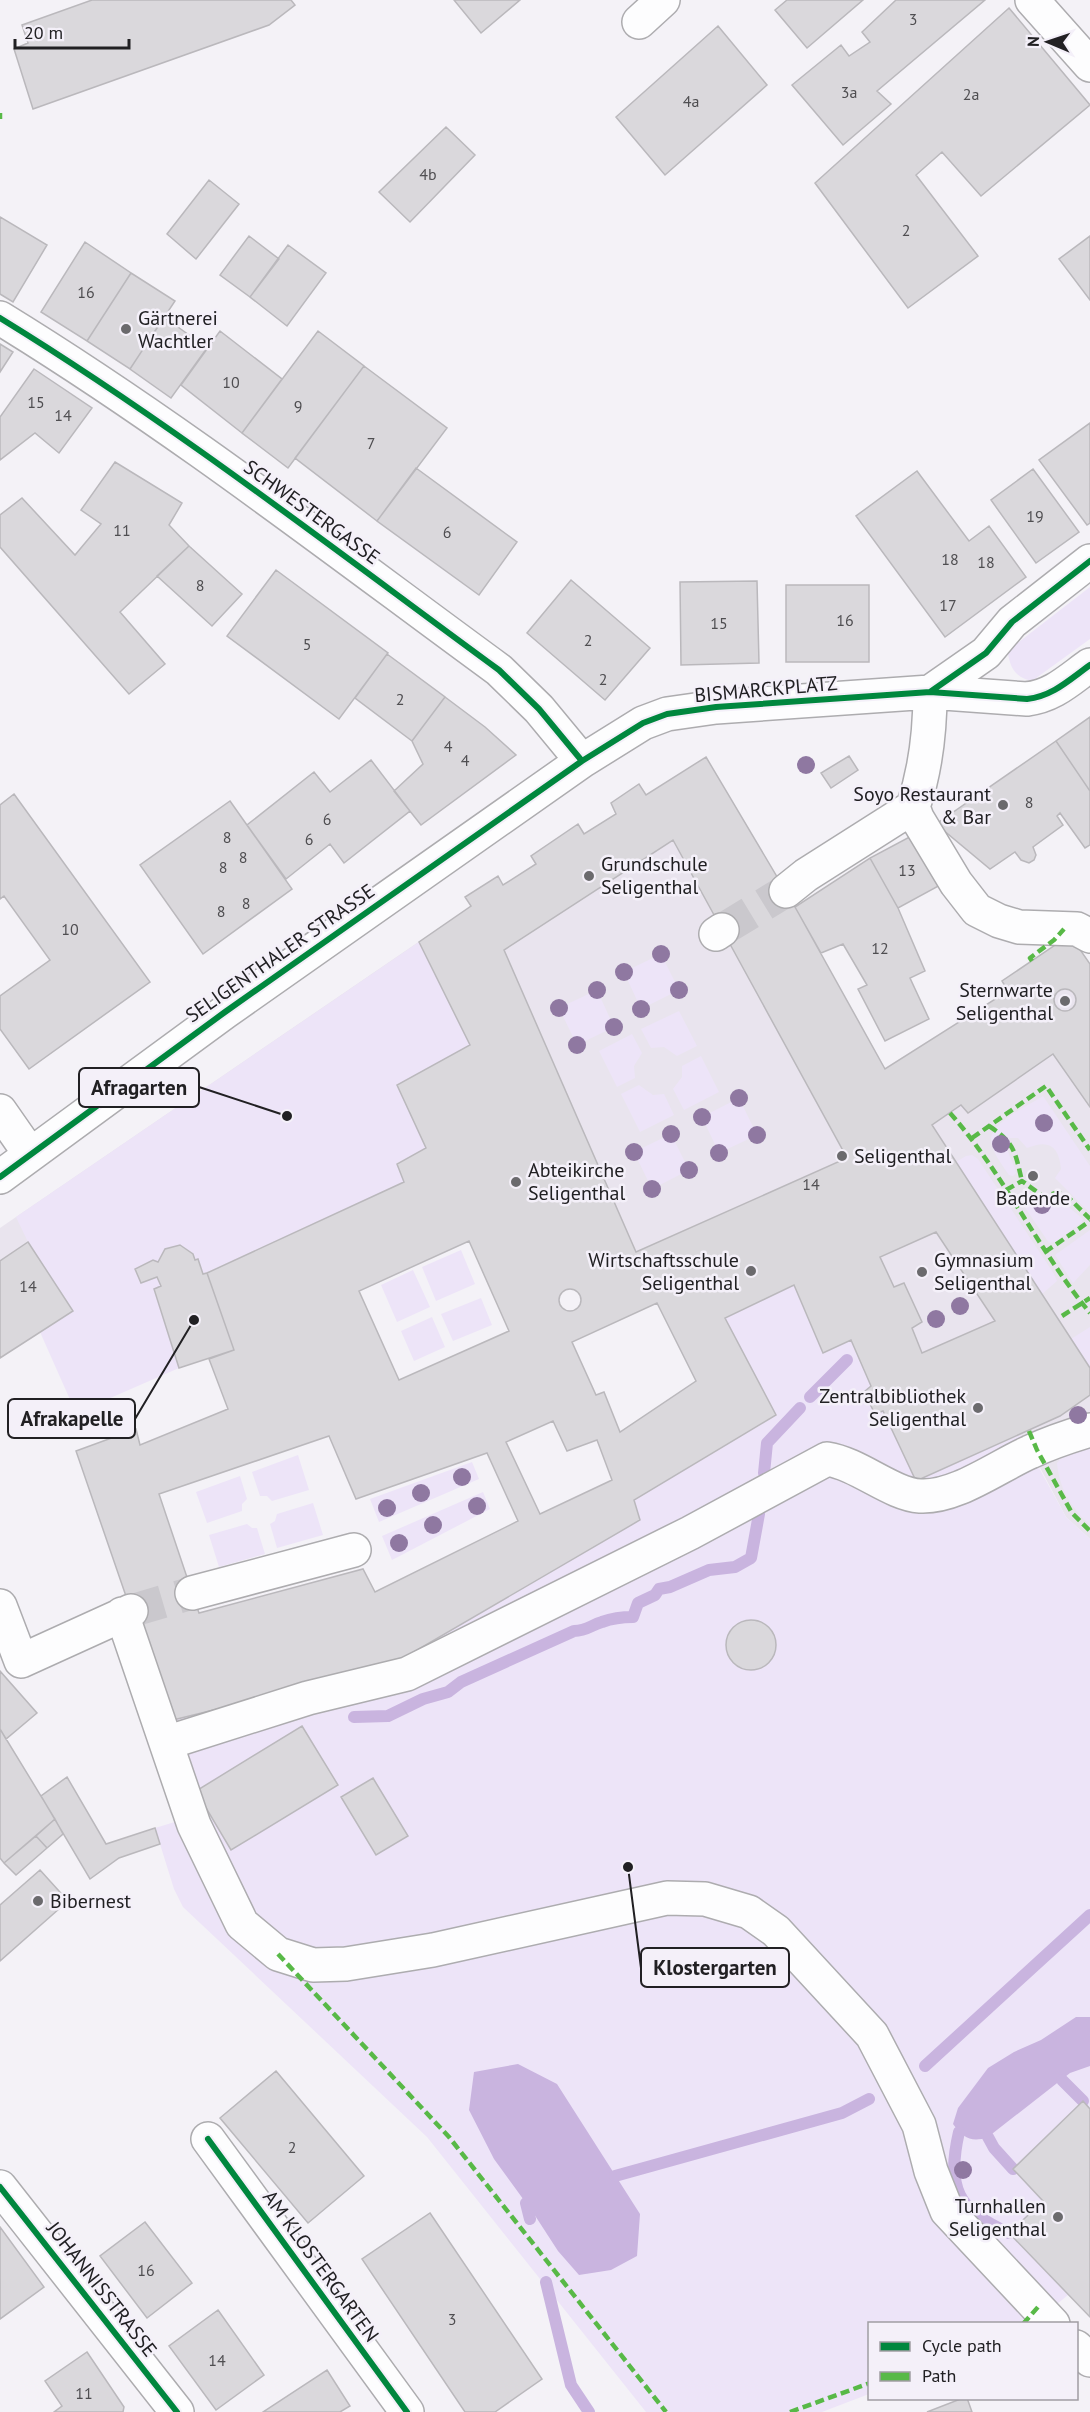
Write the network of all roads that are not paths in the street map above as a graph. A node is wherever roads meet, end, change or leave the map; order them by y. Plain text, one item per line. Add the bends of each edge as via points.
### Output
1 (663, 0) edge
2 (1032, 0) edge
3 (639, 22) dead end
4 (1090, 65) edge
5 (0, 318) edge
6 (1090, 561) edge
7 (990, 648) junction
8 (1090, 665) edge
9 (930, 692) junction
10 (1022, 698) junction
11 (582, 761) junction
12 (913, 807) junction
13 (786, 891) tunnel mouth
14 (1090, 936) edge
15 (0, 1112) edge
16 (30, 1154) junction
17 (0, 1177) edge
18 (1090, 1430) edge
19 (354, 1550) dead end
20 (192, 1593) tunnel mouth
21 (0, 1606) edge
22 (166, 1743) junction
23 (208, 2139) dead end
24 (0, 2187) edge
25 (1051, 2322) edge
26 (1078, 2348) edge
27 (1090, 2360) edge
28 (177, 2412) edge
29 (407, 2412) edge

1 - 3 street
2 - 4 street
5 - 11 street, SCHWESTERGASSE via 203,453 499,670
6 - 7 street via 1012,622
7 - 9 street
7 - 10 street via 998,678
8 - 10 street, BISMARCKPLATZ via 1050,694
9 - 10 street, BISMARCKPLATZ
9 - 11 street, BISMARCKPLATZ via 667,714 643,723
9 - 12 street via 930,730
11 - 16 street, SELIGENTHALER STRASSE
12 - 13 street via 806,874
12 - 14 street via 956,883 977,910 1019,927 1077,929
15 - 16 street
16 - 17 street, SELIGENTHALER STRASSE
18 - 22 street via 1031,1451 978,1479 920,1496 842,1461 827,1459 690,1533 407,1674 308,1698
19 - 20 street
21 - 22 street via 21,1661 126,1612
22 - 25 street via 194,1825 242,1924 278,1954 313,1965 346,1964 433,1950 667,1898 705,1899 749,1912 776,1931 872,2035 919,2125 947,2211
23 - 29 street, AM KLOSTERGARTEN
24 - 28 street, JOHANNISSTRASSE
26 - 27 street

